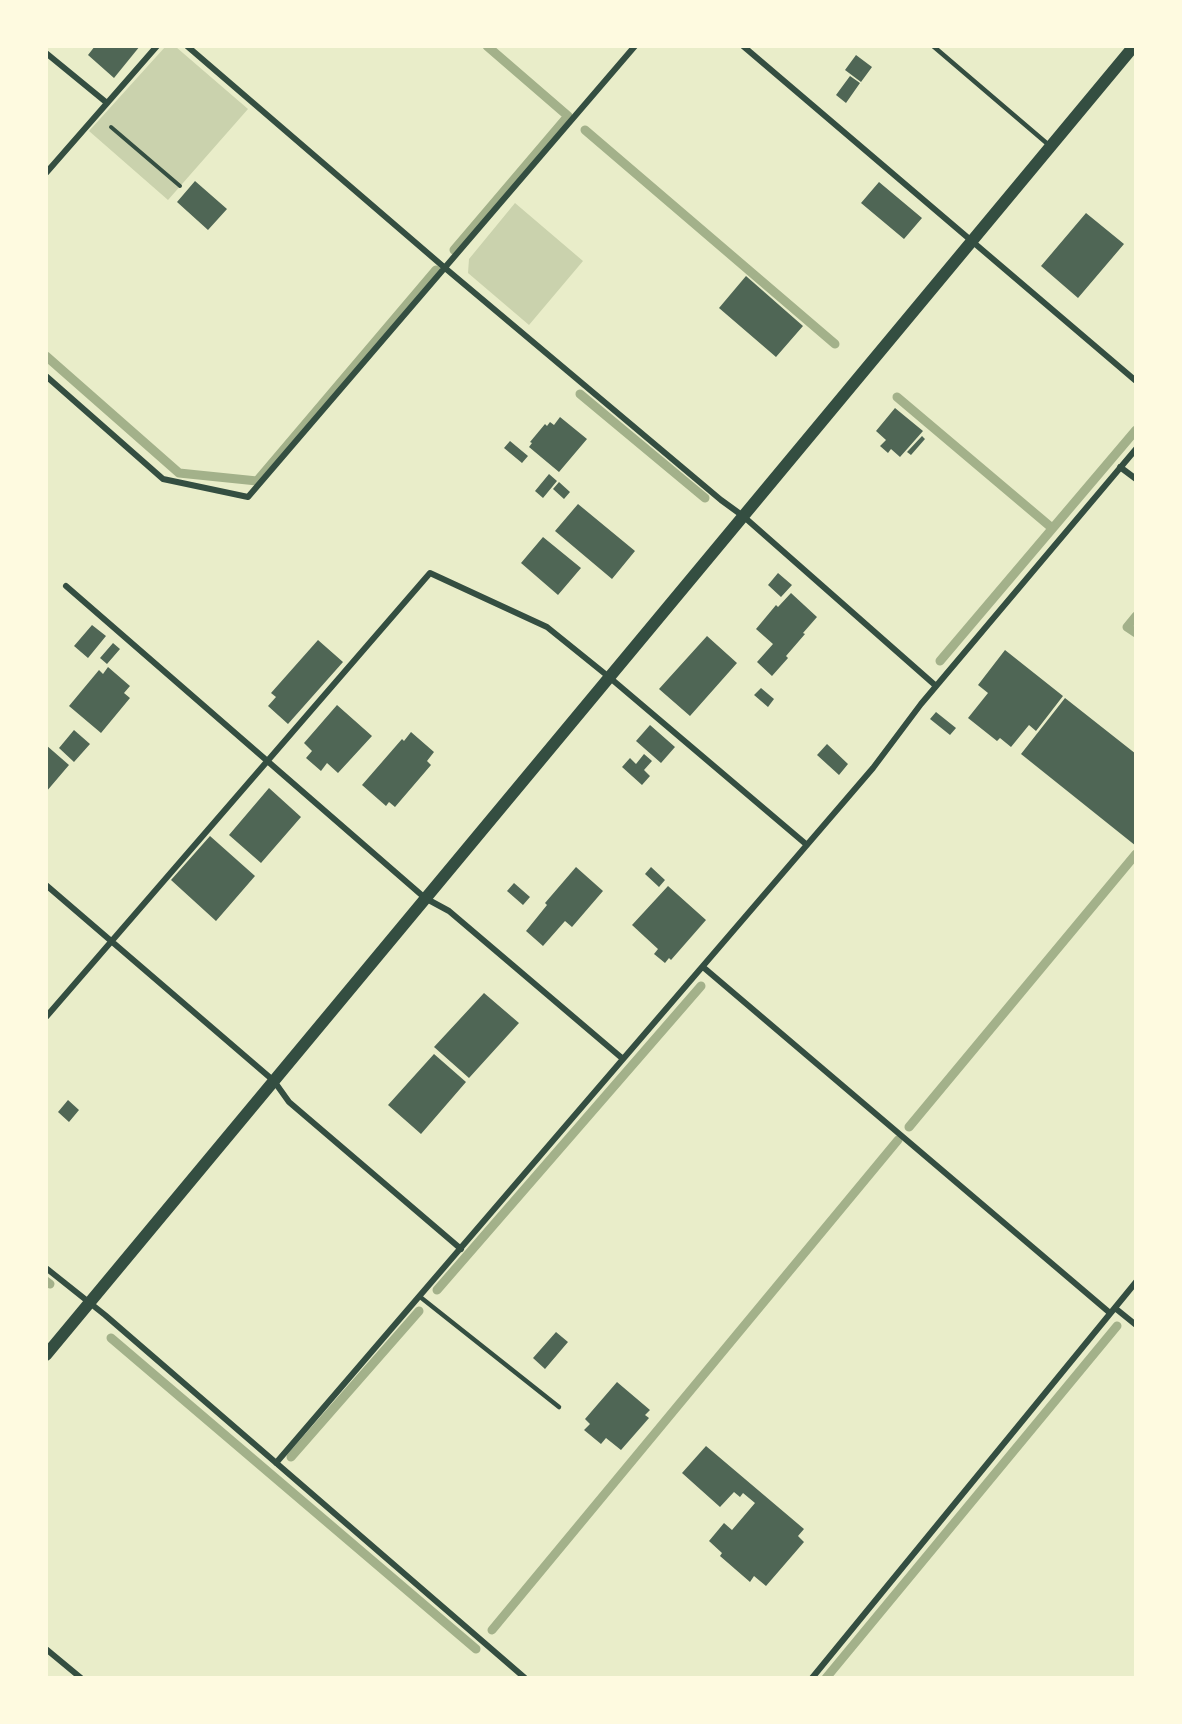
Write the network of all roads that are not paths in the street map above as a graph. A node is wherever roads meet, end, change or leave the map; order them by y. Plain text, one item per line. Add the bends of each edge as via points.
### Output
1 (157, 46) edge
2 (187, 46) edge
3 (635, 46) edge
4 (743, 46) edge
5 (933, 46) edge
6 (1134, 46) edge
7 (46, 53) edge
8 (107, 103) junction
9 (1050, 146) junction
10 (46, 173) edge
11 (971, 242) junction
12 (445, 268) junction
13 (46, 376) edge
14 (1136, 381) edge
15 (1136, 449) edge
16 (1120, 467) junction
17 (1136, 479) edge
18 (742, 516) junction
19 (66, 586) dead end
20 (609, 677) junction
21 (936, 686) junction
22 (268, 761) junction
23 (807, 845) junction
24 (46, 885) edge
25 (425, 898) junction
26 (112, 941) junction
27 (703, 967) junction
28 (46, 1017) edge
29 (623, 1059) junction
30 (274, 1081) junction
31 (461, 1249) junction
32 (46, 1268) edge
33 (1136, 1282) edge
34 (419, 1296) junction
35 (90, 1303) junction
36 (1112, 1311) junction
37 (1136, 1325) edge
38 (46, 1355) edge
39 (559, 1407) dead end
40 (276, 1463) junction
41 (46, 1649) edge
42 (81, 1677) edge
43 (525, 1677) edge
44 (812, 1677) edge

1 - 8 street
2 - 12 street
3 - 12 street
4 - 11 street
5 - 9 lane
6 - 9 main road
7 - 8 street
8 - 10 street
9 - 11 main road
11 - 14 street
11 - 18 main road
12 - 13 street via 248,497 163,479
12 - 18 street
15 - 16 street
16 - 17 street
16 - 21 street
18 - 20 main road
18 - 21 street
19 - 22 street
20 - 22 street via 547,627 430,573
20 - 23 street
20 - 25 main road
21 - 23 street
22 - 25 street
22 - 26 street
23 - 27 street
24 - 26 street
25 - 29 street via 449,911
25 - 30 main road
26 - 28 street
26 - 30 street
27 - 29 street
27 - 36 street
29 - 31 street
30 - 31 street via 289,1102
30 - 35 main road
31 - 34 street
32 - 35 street
33 - 36 street
34 - 39 lane
34 - 40 street
35 - 38 main road
35 - 40 street
36 - 37 street
36 - 44 street
40 - 43 street
41 - 42 street

